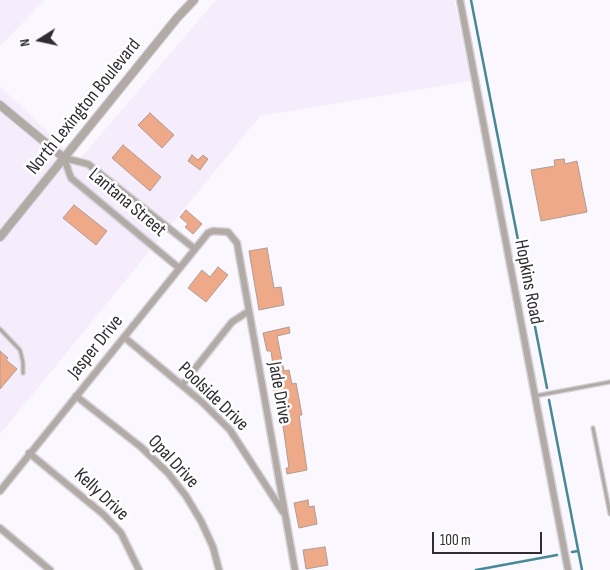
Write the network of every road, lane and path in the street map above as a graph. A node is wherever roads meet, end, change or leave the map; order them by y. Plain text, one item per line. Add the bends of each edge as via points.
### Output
1 (194, 0) edge
2 (460, 0) edge
3 (0, 105) edge
4 (64, 158) junction
5 (221, 230) joint
6 (0, 237) edge
7 (194, 248) junction
8 (179, 268) junction
9 (249, 311) junction
10 (0, 329) edge
11 (124, 337) junction
12 (23, 372) dead end
13 (610, 382) edge
14 (182, 385) junction
15 (76, 396) junction
16 (534, 396) junction
17 (593, 428) dead end
18 (29, 453) junction
19 (0, 491) edge
20 (285, 514) junction
21 (610, 514) edge
22 (0, 528) edge
23 (46, 568) edge
24 (139, 570) edge
25 (219, 570) edge
26 (295, 570) edge
27 (568, 570) edge

1 - 4 street, North Lexington Boulevard
2 - 16 street, Hopkins Road
3 - 4 street, Lantana Street
4 - 6 street, North Lexington Boulevard
4 - 7 street, Lantana Street via 88,164
4 - 8 street, Lantana Street via 71,178
5 - 7 street, Jasper Drive via 208,234
5 - 9 street, Jade Drive via 233,236 237,243
7 - 8 street, Jasper Drive
8 - 11 street, Jasper Drive
9 - 14 street via 232,322
9 - 20 street, Jade Drive
10 - 12 lane via 20,350
11 - 14 street, Poolside Drive
11 - 15 street, Jasper Drive
13 - 16 lane
14 - 20 street, Poolside Drive via 230,430
15 - 18 street, Jasper Drive
15 - 25 street, Opal Drive via 141,447 168,473 201,520
16 - 27 street, Hopkins Road
17 - 21 lane
18 - 19 street, Jasper Drive
18 - 24 street, Kelly Drive via 92,504 121,533
20 - 26 street, Jade Drive
22 - 23 street

